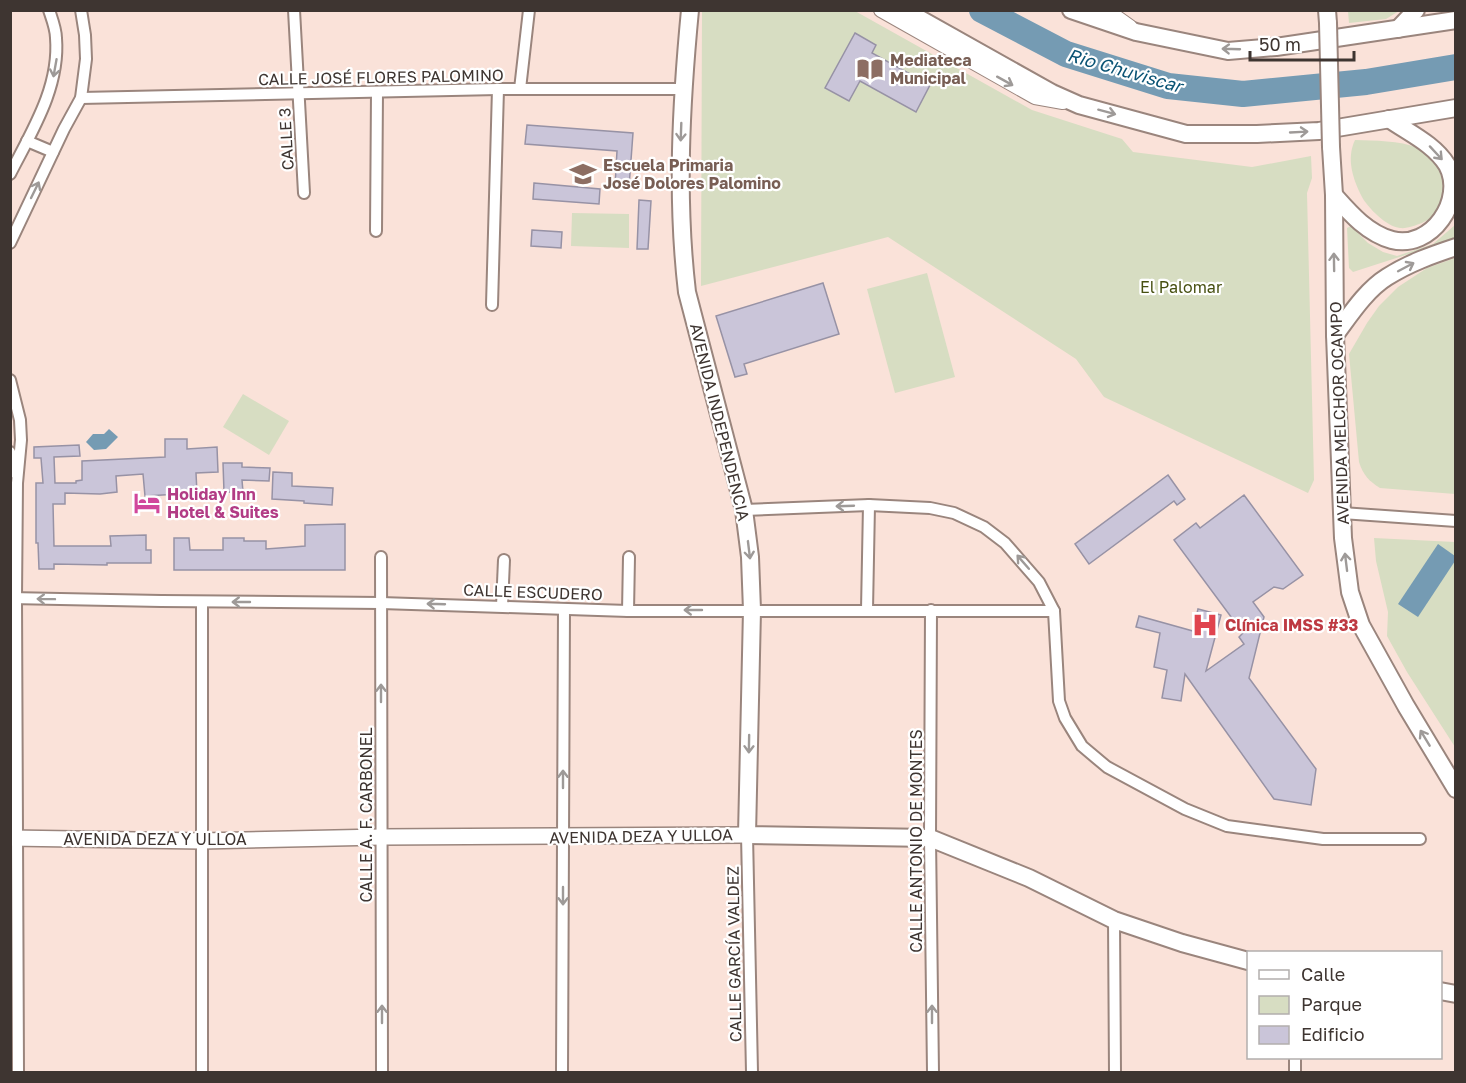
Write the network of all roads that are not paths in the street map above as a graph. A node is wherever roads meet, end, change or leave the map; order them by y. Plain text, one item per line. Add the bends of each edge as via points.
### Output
1 (49, 10) edge
2 (81, 10) edge
3 (294, 10) edge
4 (529, 10) edge
5 (690, 10) edge
6 (881, 10) edge
7 (904, 10) edge
8 (1071, 10) edge
9 (1102, 10) edge
10 (1416, 10) edge
11 (1327, 17) edge
12 (1455, 20) edge
13 (1398, 29) junction
14 (1137, 32) junction
15 (498, 89) junction
16 (520, 89) junction
17 (683, 89) junction
18 (377, 92) junction
19 (299, 95) junction
20 (81, 98) junction
21 (1079, 105) junction
22 (1455, 108) edge
23 (1389, 119) junction
24 (27, 141) junction
25 (53, 152) junction
26 (10, 174) edge
27 (304, 193) dead end
28 (1334, 195) junction
29 (376, 231) dead end
30 (10, 243) edge
31 (1455, 247) edge
32 (492, 304) dead end
33 (1335, 335) junction
34 (10, 380) edge
35 (10, 452) edge
36 (17, 483) junction
37 (869, 505) junction
38 (744, 510) junction
39 (1342, 513) junction
40 (1455, 521) edge
41 (381, 557) dead end
42 (629, 557) dead end
43 (504, 560) dead end
44 (13, 598) edge
45 (202, 602) junction
46 (381, 603) junction
47 (502, 606) junction
48 (564, 609) junction
49 (752, 610) junction
50 (867, 610) junction
51 (931, 610) junction
52 (628, 611) junction
53 (1054, 611) junction
54 (1455, 790) edge
55 (747, 835) junction
56 (381, 837) junction
57 (563, 837) junction
58 (14, 838) edge
59 (930, 838) junction
60 (1420, 839) dead end
61 (202, 841) junction
62 (1114, 920) junction
63 (1247, 961) edge
64 (18, 1072) edge
65 (202, 1072) edge
66 (382, 1072) edge
67 (562, 1072) edge
68 (752, 1072) edge
69 (933, 1072) edge
70 (1115, 1072) edge

1 -> 24 street via 56,35 56,63 49,93
2 - 20 street via 86,59
3 - 19 street, CALLE 3
4 - 16 street
5 - 17 main road, AVENIDA INDEPENDENCIA
6 -> 21 street via 1035,97
7 - 21 main road
8 - 14 main road
9 - 14 street
10 - 13 main road
11 - 28 main road, AVENIDA MELCHOR OCAMPO, bridge
12 - 13 main road
13 -> 14 main road via 1228,51
15 - 16 street, CALLE JOSÉ FLORES PALOMINO
15 - 18 street, CALLE JOSÉ FLORES PALOMINO
15 - 32 street
16 - 17 street, CALLE JOSÉ FLORES PALOMINO
17 -> 38 main road, AVENIDA INDEPENDENCIA via 680,199 687,292
18 - 19 street, CALLE JOSÉ FLORES PALOMINO
18 - 29 street
19 - 20 street, CALLE JOSÉ FLORES PALOMINO
19 - 27 street, CALLE 3
20 - 25 street
21 -> 23 main road via 1186,134 1319,131
22 - 23 main road
23 -> 28 main road via 1434,149 1448,166 1451,203 1441,220 1413,240 1393,240 1355,219
24 - 25 street
24 - 26 street
30 -> 25 street
33 -> 28 main road, AVENIDA MELCHOR OCAMPO
33 -> 31 main road via 1354,309 1386,278
33 - 39 main road, AVENIDA MELCHOR OCAMPO
34 - 36 street via 20,420
35 - 36 street
36 - 44 street
37 -> 38 street
37 - 50 street
53 -> 37 street via 1040,582 1005,543 984,527 954,513 930,508
38 -> 49 main road, AVENIDA INDEPENDENCIA
39 - 40 street
54 -> 39 main road, AVENIDA MELCHOR OCAMPO via 1361,625 1350,592
41 - 46 street, CALLE A. F. CARBONEL
42 - 52 street
43 - 47 street
45 -> 44 street, CALLE ESCUDERO
44 - 58 street
46 -> 45 street, CALLE ESCUDERO
45 - 61 street
47 -> 46 street, CALLE ESCUDERO
56 -> 46 street, CALLE A. F. CARBONEL
47 - 48 street, CALLE ESCUDERO
48 - 52 street, CALLE ESCUDERO
57 -> 48 street
49 - 50 street, CALLE ESCUDERO
49 -> 52 street, CALLE ESCUDERO
49 -> 55 main road, AVENIDA INDEPENDENCIA
50 - 51 street, CALLE ESCUDERO
51 - 53 street, CALLE ESCUDERO
51 - 59 street, CALLE ANTONIO DE MONTES
53 - 60 street via 1059,701 1082,746 1107,767 1185,809 1227,826 1323,839
55 - 57 main road, AVENIDA DEZA Y ULLOA
55 - 59 main road, AVENIDA DEZA Y ULLOA
55 - 68 street, CALLE GARCÍA VALDEZ
56 - 57 main road, AVENIDA DEZA Y ULLOA
56 - 61 main road, AVENIDA DEZA Y ULLOA
66 -> 56 street, CALLE A. F. CARBONEL
57 -> 67 street
58 - 61 main road, AVENIDA DEZA Y ULLOA
58 - 64 street
59 - 62 main road, AVENIDA DEZA Y ULLOA via 1029,878
69 -> 59 street, CALLE ANTONIO DE MONTES
61 - 65 street
62 - 63 main road, AVENIDA DEZA Y ULLOA
62 - 70 street

